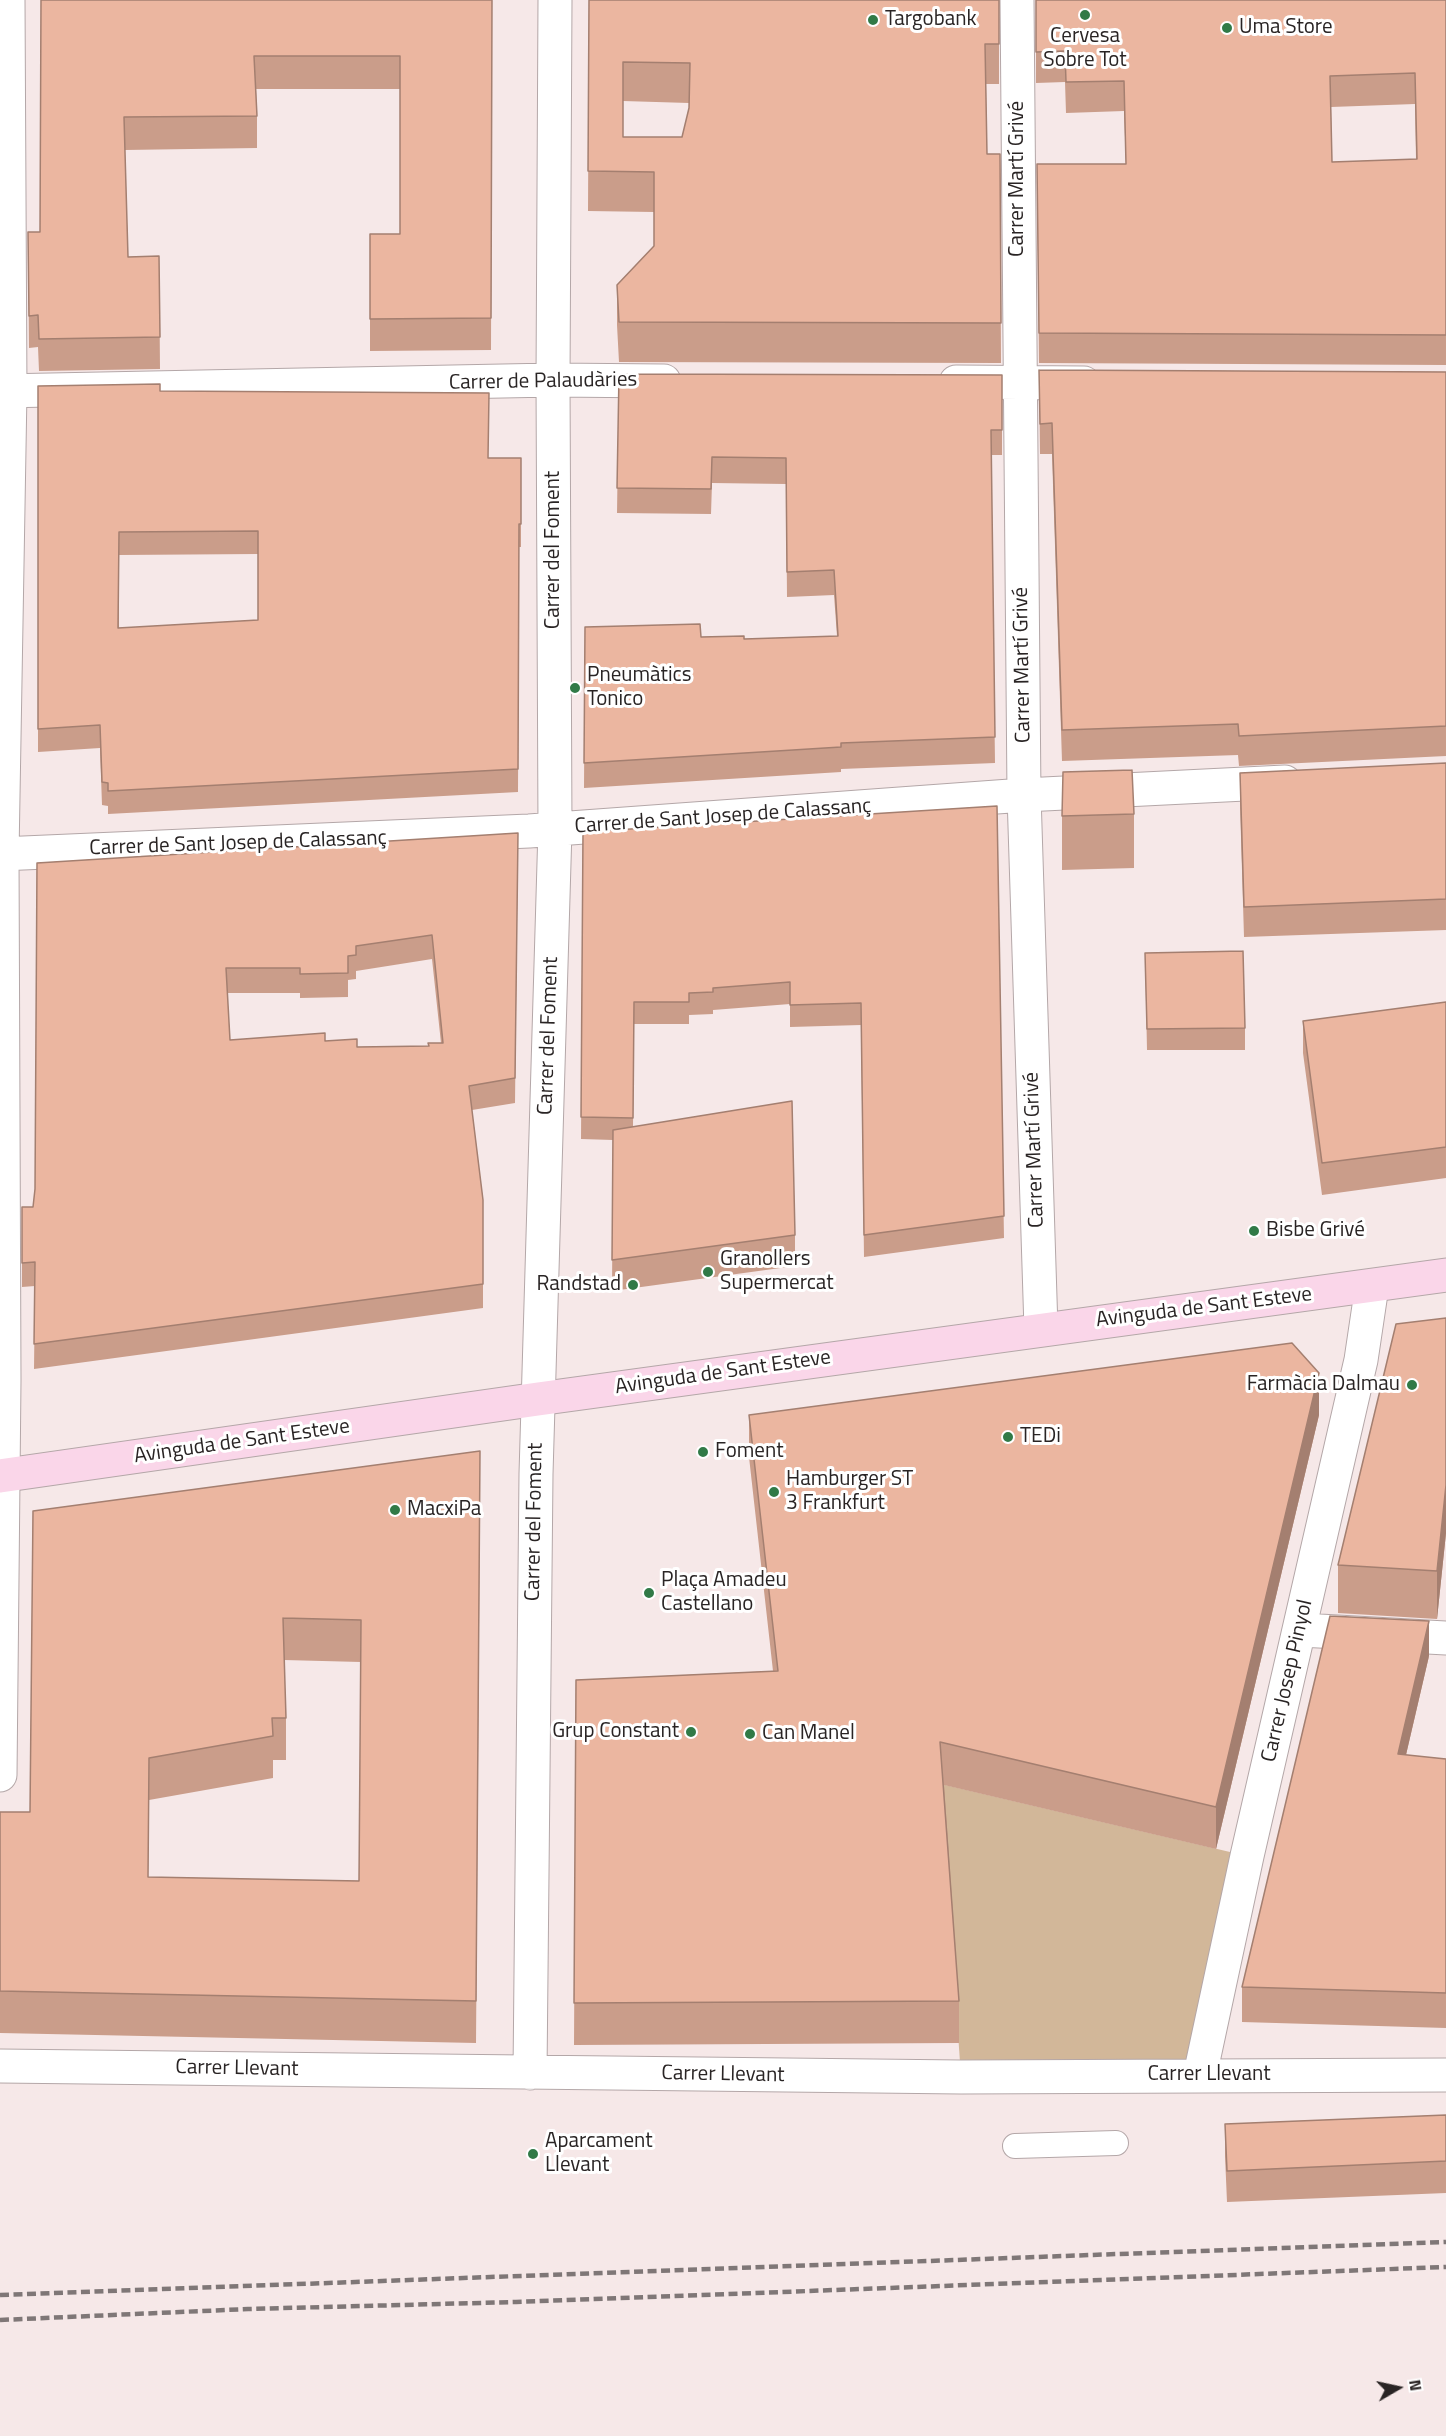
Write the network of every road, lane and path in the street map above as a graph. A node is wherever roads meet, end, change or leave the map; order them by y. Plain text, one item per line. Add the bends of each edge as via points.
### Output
1 (8, 0) edge
2 (555, 0) edge
3 (1017, 0) edge
4 (553, 380) junction
5 (690, 381) edge
6 (926, 382) edge
7 (1020, 382) junction
8 (1115, 383) edge
9 (5, 391) edge
10 (2, 675) edge
11 (1317, 781) edge
12 (1024, 795) junction
13 (555, 830) junction
14 (1, 854) edge
15 (1446, 1275) edge
16 (1372, 1286) junction
17 (1041, 1329) junction
18 (538, 1399) junction
19 (2, 1476) edge
20 (1301, 1630) junction
21 (1446, 1638) edge
22 (0, 1775) edge
23 (0, 2066) edge
24 (530, 2073) junction
25 (1446, 2075) edge
26 (1200, 2076) junction
27 (1116, 2144) dead end
28 (1015, 2146) dead end

1 - 9 street
2 - 4 street, Carrer del Foment
3 - 7 street, Carrer Martí Grivé
4 - 5 street, Carrer de Palaudàries
4 - 9 street, Carrer de Palaudàries
4 - 13 street, Carrer del Foment
6 - 7 street
7 - 8 street
7 - 12 street, Carrer Martí Grivé
9 - 10 street
10 - 14 street
11 - 12 street, Carrer de Sant Josep de Calassanç
12 - 13 street, Carrer de Sant Josep de Calassanç
12 - 17 street, Carrer Martí Grivé
13 - 14 street, Carrer de Sant Josep de Calassanç
13 - 18 street, Carrer del Foment
14 - 19 street
15 - 16 street, Avinguda de Sant Esteve
16 - 17 street, Avinguda de Sant Esteve
16 - 20 street, Carrer Josep Pinyol via 1361,1360
17 - 18 street, Avinguda de Sant Esteve
18 - 19 street, Avinguda de Sant Esteve
18 - 24 street, Carrer del Foment
19 - 22 street
20 - 21 street
20 - 26 street, Carrer Josep Pinyol
23 - 24 street, Carrer Llevant
24 - 26 street, Carrer Llevant
25 - 26 street, Carrer Llevant
27 - 28 lane

